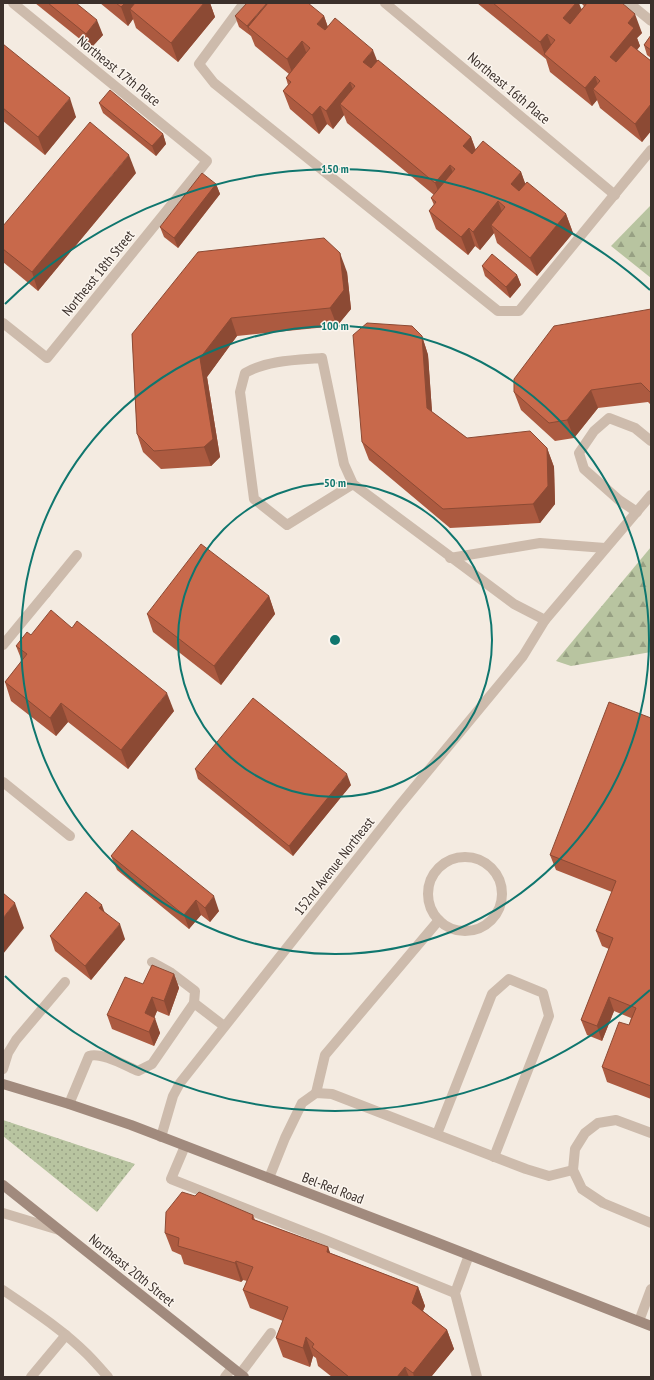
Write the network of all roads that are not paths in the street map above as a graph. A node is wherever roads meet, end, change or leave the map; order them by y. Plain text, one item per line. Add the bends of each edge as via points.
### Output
1 (13, 3) edge
2 (244, 3) edge
3 (385, 3) edge
4 (630, 3) edge
5 (651, 21) edge
6 (651, 150) edge
7 (207, 161) joint
8 (615, 195) junction
9 (3, 323) edge
10 (651, 441) edge
11 (353, 484) junction
12 (651, 495) edge
13 (637, 512) junction
14 (605, 548) junction
15 (77, 555) dead end
16 (450, 558) junction
17 (545, 620) junction
18 (3, 645) edge
19 (3, 782) edge
20 (70, 836) dead end
21 (439, 920) junction
22 (152, 962) dead end
23 (65, 982) dead end
24 (194, 1003) junction
25 (224, 1026) junction
26 (3, 1069) edge
27 (3, 1084) edge
28 (316, 1093) junction
29 (69, 1104) junction
30 (651, 1133) edge
31 (437, 1134) junction
32 (161, 1137) junction
33 (185, 1146) junction
34 (494, 1157) junction
35 (572, 1170) junction
36 (269, 1178) junction
37 (3, 1185) edge
38 (3, 1214) edge
39 (651, 1223) edge
40 (60, 1230) junction
41 (469, 1255) junction
42 (651, 1289) edge
43 (3, 1290) edge
44 (455, 1293) junction
45 (639, 1321) junction
46 (651, 1326) edge
47 (271, 1333) dead end
48 (66, 1335) junction
49 (232, 1368) junction
50 (242, 1376) edge
51 (31, 1377) edge
52 (108, 1377) edge
53 (225, 1377) edge
54 (477, 1377) edge

1 - 7 street, Northeast 17th Place
2 - 8 street via 200,64 214,83 498,311 520,311
3 - 8 street, Northeast 16th Place
4 - 5 street
6 - 8 street
7 - 9 street, Northeast 18th Street via 47,358
10 - 13 street via 635,428 609,418 594,431 579,453 584,469 619,500
11 - 11 street via 344,464 322,358 255,367 245,373 240,392 254,499 286,525
11 - 16 street
12 - 13 street, 152nd Avenue Northeast
13 - 14 street, 152nd Avenue Northeast
14 - 16 street via 540,543
14 - 17 street, 152nd Avenue Northeast
15 - 18 street
16 - 17 street via 514,604
17 - 25 street, 152nd Avenue Northeast via 523,656 399,806
19 - 20 street
21 - 21 street via 449,928 473,931 494,918 503,896 496,873 488,864 477,858 464,857 452,859 441,865 429,886 428,898
21 - 28 street via 325,1055
22 - 24 street via 195,991
23 - 26 street via 16,1040
24 - 25 street
24 - 29 street via 152,1064 138,1071 101,1055 89,1056
25 - 32 street, 152nd Avenue Northeast via 180,1083 173,1096
27 - 29 main road, Bel-Red Road
28 - 31 street via 332,1094
28 - 36 street via 302,1103
29 - 32 main road, Bel-Red Road
30 - 35 street via 616,1120 598,1122 586,1133 575,1149
31 - 34 street
31 - 34 street via 492,994 509,979 543,992 548,1016
32 - 33 main road, Bel-Red Road
33 - 36 main road, Bel-Red Road
33 - 44 street via 171,1179
34 - 35 street via 549,1176
35 - 39 street via 582,1189 603,1203
36 - 41 main road, Bel-Red Road
37 - 40 main road, Northeast 20th Street
38 - 40 street
40 - 49 main road, Northeast 20th Street
41 - 44 street
41 - 45 main road, Bel-Red Road
42 - 45 street
43 - 48 street
44 - 54 street
45 - 46 main road, Bel-Red Road
47 - 50 street
48 - 51 street
48 - 52 street
49 - 50 main road, Northeast 20th Street
49 - 53 street

